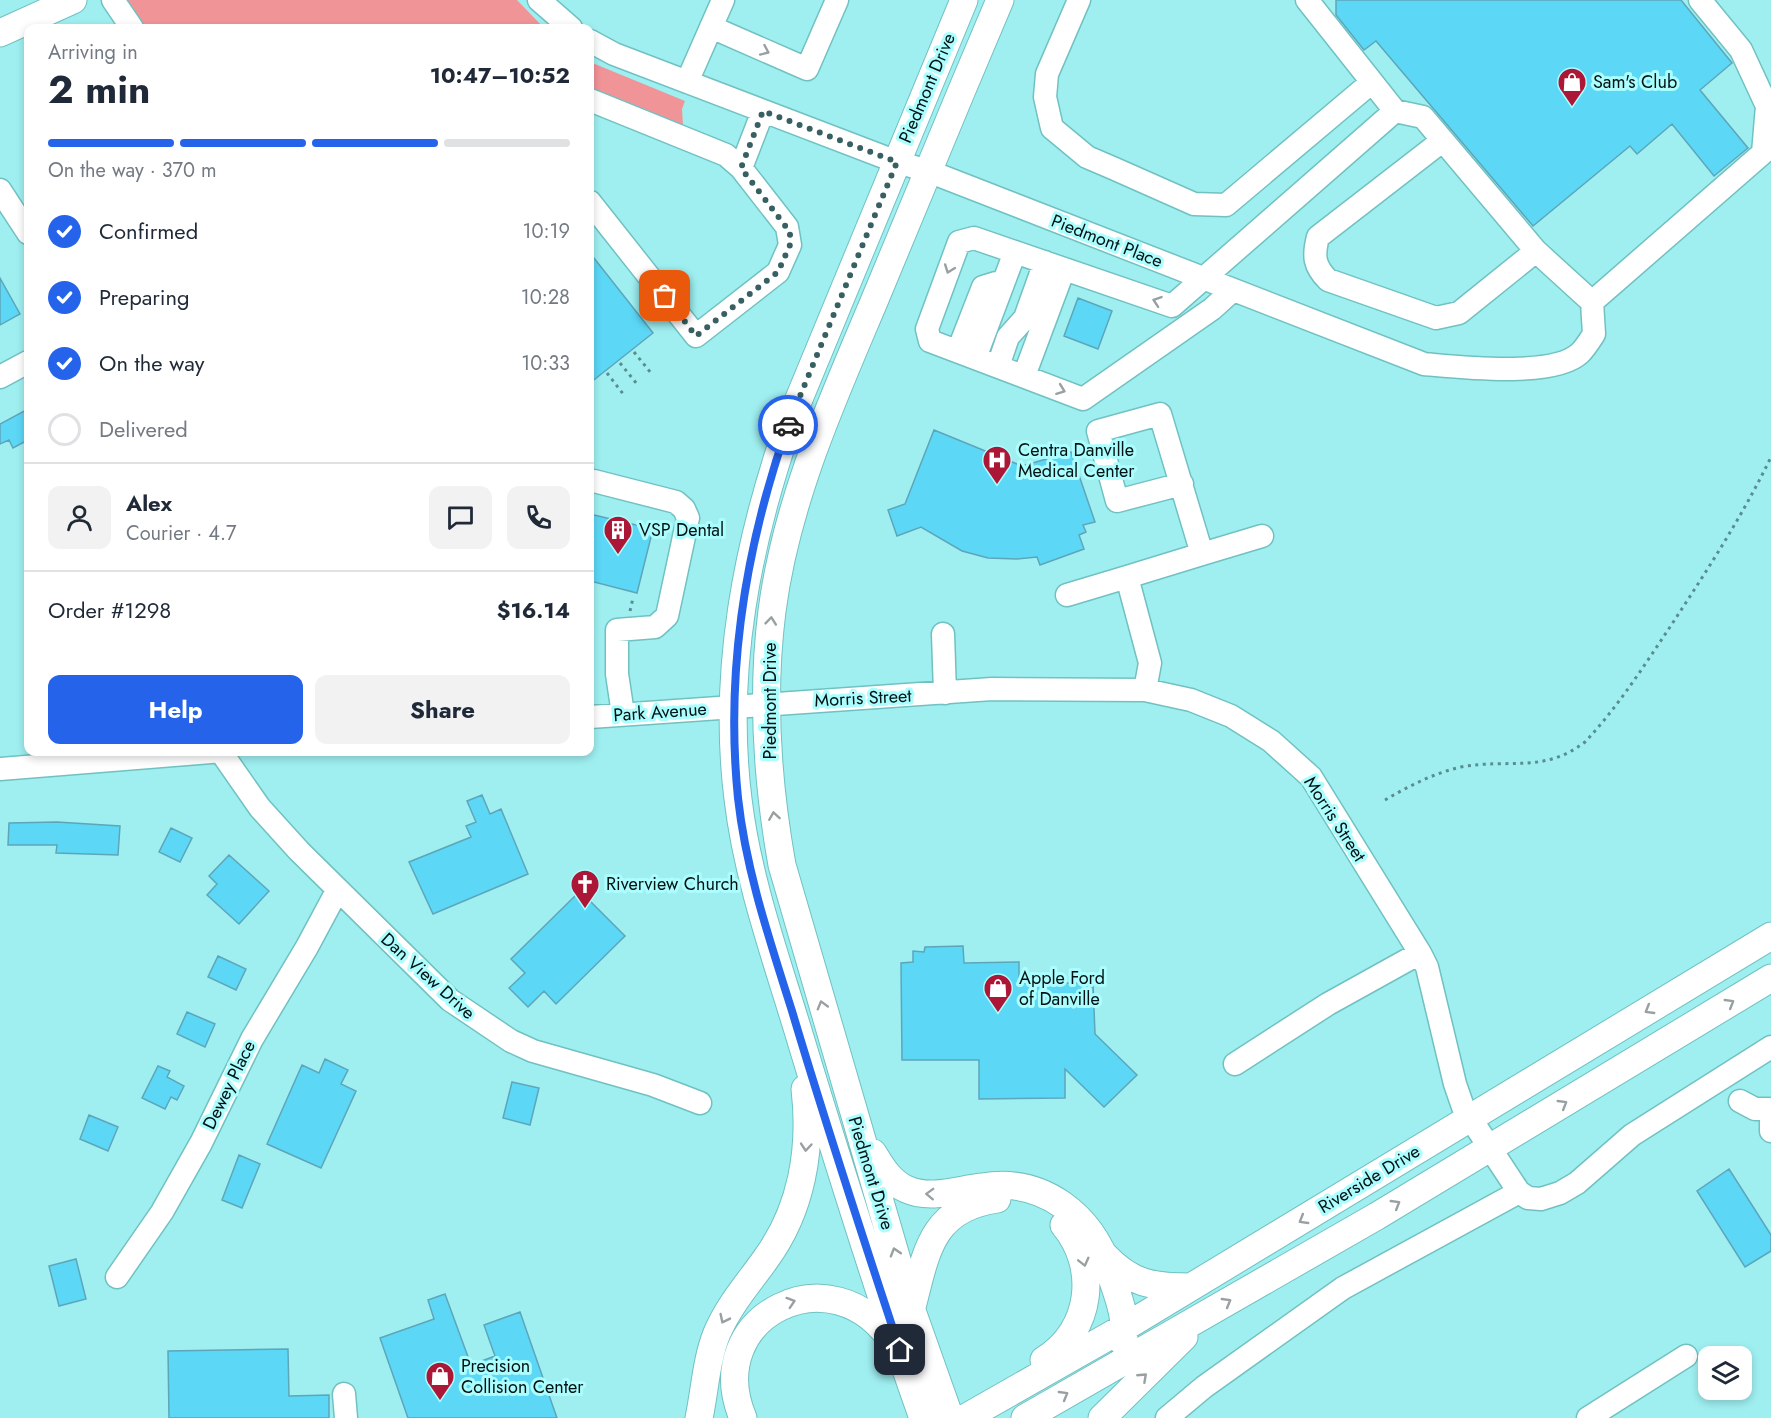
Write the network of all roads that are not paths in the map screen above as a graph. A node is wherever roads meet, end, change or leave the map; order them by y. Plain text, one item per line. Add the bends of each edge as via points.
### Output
1 (73, 0) edge
2 (113, 0) edge
3 (538, 0) edge
4 (723, 0) edge
5 (837, 0) edge
6 (964, 0) edge
7 (1000, 0) edge
8 (1079, 0) edge
9 (1307, 0) edge
10 (1700, 0) edge
11 (129, 24) edge
12 (566, 24) edge
13 (711, 27) junction
14 (0, 33) edge
15 (594, 43) edge
16 (687, 82) junction
17 (1372, 82) junction
18 (594, 102) edge
19 (763, 111) junction
20 (1395, 111) junction
21 (1442, 141) junction
22 (897, 162) junction
23 (741, 168) junction
24 (928, 171) junction
25 (0, 190) edge
26 (594, 206) edge
27 (24, 227) edge
28 (1536, 251) junction
29 (1035, 259) junction
30 (1204, 279) junction
31 (1233, 290) junction
32 (1592, 302) junction
33 (967, 355) junction
34 (24, 364) edge
35 (1013, 372) junction
36 (0, 377) edge
37 (594, 482) dead end
38 (1182, 484) dead end
39 (1262, 536) dead end
40 (1202, 554) junction
41 (1127, 577) junction
42 (1067, 595) dead end
43 (943, 634) dead end
44 (1145, 690) junction
45 (945, 693) junction
46 (766, 705) junction
47 (734, 706) junction
48 (623, 714) junction
49 (594, 717) edge
50 (161, 756) edge
51 (224, 756) edge
52 (0, 769) edge
53 (337, 891) junction
54 (1771, 936) edge
55 (1420, 953) junction
56 (1771, 978) edge
57 (833, 1044) junction
58 (802, 1046) junction
59 (1771, 1047) edge
60 (1235, 1064) dead end
61 (1740, 1101) dead end
62 (700, 1103) dead end
63 (1469, 1119) junction
64 (1770, 1121) edge
65 (1488, 1149) junction
66 (1519, 1192) junction
67 (1104, 1255) junction
68 (117, 1277) dead end
69 (1191, 1287) junction
70 (911, 1308) junction
71 (1199, 1317) junction
72 (1125, 1327) junction
73 (1686, 1356) dead end
74 (907, 1372) junction
75 (1103, 1373) junction
76 (344, 1394) dead end
77 (1005, 1396) junction
78 (962, 1417) edge
79 (346, 1418) edge
80 (699, 1418) edge
81 (743, 1418) edge
82 (923, 1418) edge
83 (1025, 1418) edge
84 (1102, 1418) edge
85 (1167, 1418) edge
86 (1588, 1418) edge

1 - 14 main road
2 - 11 street
3 - 12 street
4 - 13 street
13 -> 5 street via 807,69
6 - 22 main road, Piedmont Drive
7 - 24 main road, Piedmont Drive
8 - 17 street via 1047,74 1046,97 1052,128 1087,157 1194,204 1226,205
9 - 17 street
10 - 32 street via 1741,50 1767,106 1763,153
13 - 16 street
15 - 16 street, Piedmont Place
16 - 19 street, Piedmont Place
17 - 20 street
18 - 23 street via 719,152
19 - 22 street, Piedmont Place
19 - 23 street
20 - 21 street via 1423,117
20 - 30 street
21 - 28 street
21 - 28 street via 1318,237 1313,255 1318,270 1328,280 1436,318 1460,313
22 - 24 street, Piedmont Place
22 - 47 main road, Piedmont Drive via 789,423 766,490 742,600
23 - 26 street via 787,227 790,245 778,272 696,336
24 - 30 street, Piedmont Place
46 -> 24 main road, Piedmont Drive via 772,610 796,503 827,413
25 - 27 street
28 - 32 street
30 -> 29 street via 1172,306
29 - 33 street
29 - 33 street via 996,283 982,287
29 -> 33 street via 974,238 959,243 927,329 930,341
29 - 35 street
29 - 35 street via 1026,318 1008,338
30 - 31 street, Piedmont Place
31 - 32 street, Piedmont Place via 1424,364 1495,369 1544,367 1579,354 1594,334
35 -> 31 street via 1083,399 1212,309
33 - 35 street
34 - 36 street
37 - 48 street via 676,502 688,518 667,616 655,627 616,630
38 - 40 street
39 - 40 street
40 - 41 street
41 - 42 street
41 - 44 street via 1150,663
43 - 45 street
44 - 45 street, Morris Street via 992,689
44 - 55 street, Morris Street via 1191,700 1231,716 1271,741 1311,777
45 - 46 street, Morris Street
46 - 47 street, Park Avenue
57 -> 46 main road, Piedmont Drive via 782,865 772,809
47 - 48 street, Park Avenue
47 - 58 main road, Piedmont Drive via 738,799 754,888
48 - 49 street, Park Avenue
50 - 52 street
51 - 53 street, Dan View Drive via 260,808
53 - 62 street, Dan View Drive via 450,1000 511,1041
53 - 68 street, Dewey Place via 252,1039 162,1212
54 -> 63 main road, Riverside Drive
55 - 60 street via 1328,1004
55 - 63 street, Morris Street via 1455,1083
65 -> 56 main road, Riverside Drive
67 -> 57 main road via 1076,1215 1045,1193 1008,1185 928,1194 894,1182 870,1149 844,1062
70 -> 57 main road, Piedmont Drive
58 - 74 main road, Piedmont Drive
58 -> 80 main road via 807,1142 798,1192 783,1231 728,1310 716,1335
59 - 66 street via 1632,1135 1560,1193 1541,1199
61 - 64 street
63 - 65 street, Morris Street
63 -> 69 main road, Riverside Drive
65 - 66 street, Morris Street
71 -> 65 main road, Riverside Drive
66 - 85 street via 1343,1288
67 - 69 main road via 1129,1277 1145,1284
67 - 72 main road
69 - 72 main road, Riverside Drive
70 -> 77 main road via 932,1237 960,1210 977,1203 1010,1199 1028,1203 1062,1223 1078,1245 1086,1271 1086,1297 1080,1319 1062,1347 1018,1380
70 - 78 main road, Piedmont Drive
71 - 75 main road, Riverside Drive
84 -> 71 main road via 1179,1344
72 - 75 main road via 1121,1349
72 - 77 main road, Riverside Drive
73 - 86 street
81 -> 74 main road via 735,1389 741,1348 761,1318 796,1299 832,1298 864,1313 888,1336
74 - 82 main road, Piedmont Drive
83 -> 75 main road, Riverside Drive
76 - 79 street
77 - 78 main road, Riverside Drive

